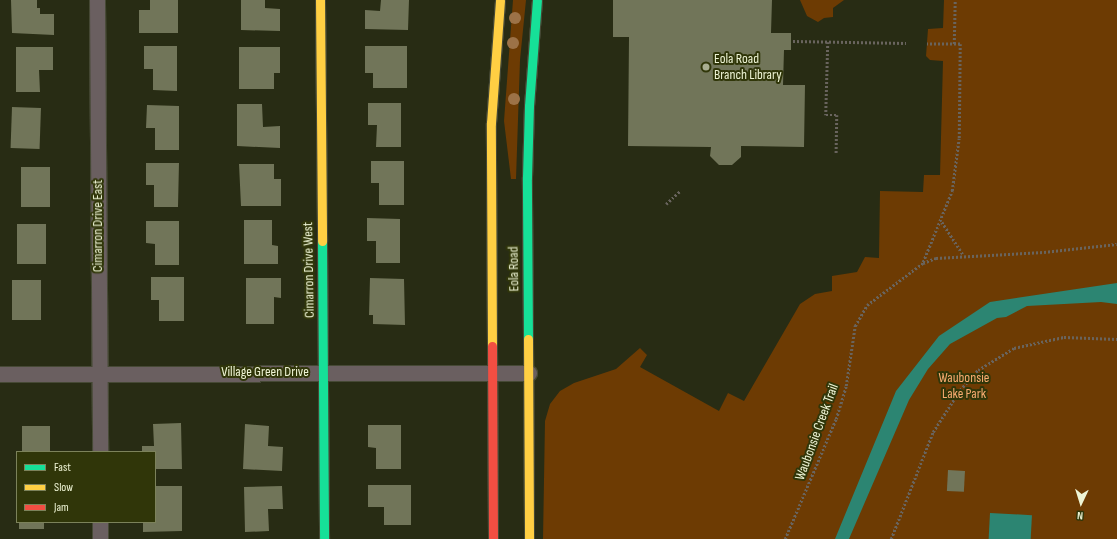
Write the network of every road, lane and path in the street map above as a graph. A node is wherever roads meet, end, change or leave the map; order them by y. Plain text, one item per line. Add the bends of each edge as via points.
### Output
1 (97, 0) edge
2 (320, 0) edge
3 (500, 0) edge
4 (537, 0) edge
5 (955, 0) edge
6 (793, 41) dead end
7 (828, 42) junction
8 (906, 43) dead end
9 (927, 44) dead end
10 (954, 44) junction
11 (836, 154) dead end
12 (680, 191) dead end
13 (666, 204) dead end
14 (941, 222) junction
15 (1117, 244) edge
16 (964, 255) junction
17 (923, 262) junction
18 (1117, 339) edge
19 (324, 372) junction
20 (491, 372) junction
21 (529, 372) junction
22 (99, 373) junction
23 (0, 374) edge
24 (100, 451) edge
25 (100, 523) edge
26 (100, 539) edge
27 (324, 539) edge
28 (493, 539) edge
29 (529, 539) edge
30 (785, 539) edge
31 (891, 539) edge

1 - 22 street, Cimarron Drive East
2 - 19 main road, Cimarron Drive West
3 - 20 main road, Eola Road via 491,123
4 - 21 main road, Eola Road via 528,106
5 - 10 path
6 - 7 path
7 - 8 path
7 - 11 path via 826,115 837,115
9 - 10 path
10 - 14 path via 960,44 957,166
12 - 13 path
14 - 16 path
14 - 17 path
15 - 16 path via 1044,252
16 - 17 path
17 - 30 path, Waubonsie Creek Trail via 867,305 855,326 846,386 836,419
18 - 31 path via 1064,337 1014,348 978,370 960,390 933,432
19 - 20 street, Village Green Drive
19 - 22 street, Village Green Drive
19 - 27 main road, Cimarron Drive West
20 - 21 street, Village Green Drive
20 - 28 main road, Eola Road
21 - 29 main road, Eola Road
22 - 23 street, Village Green Drive
22 - 24 street, Cimarron Drive East
25 - 26 street

